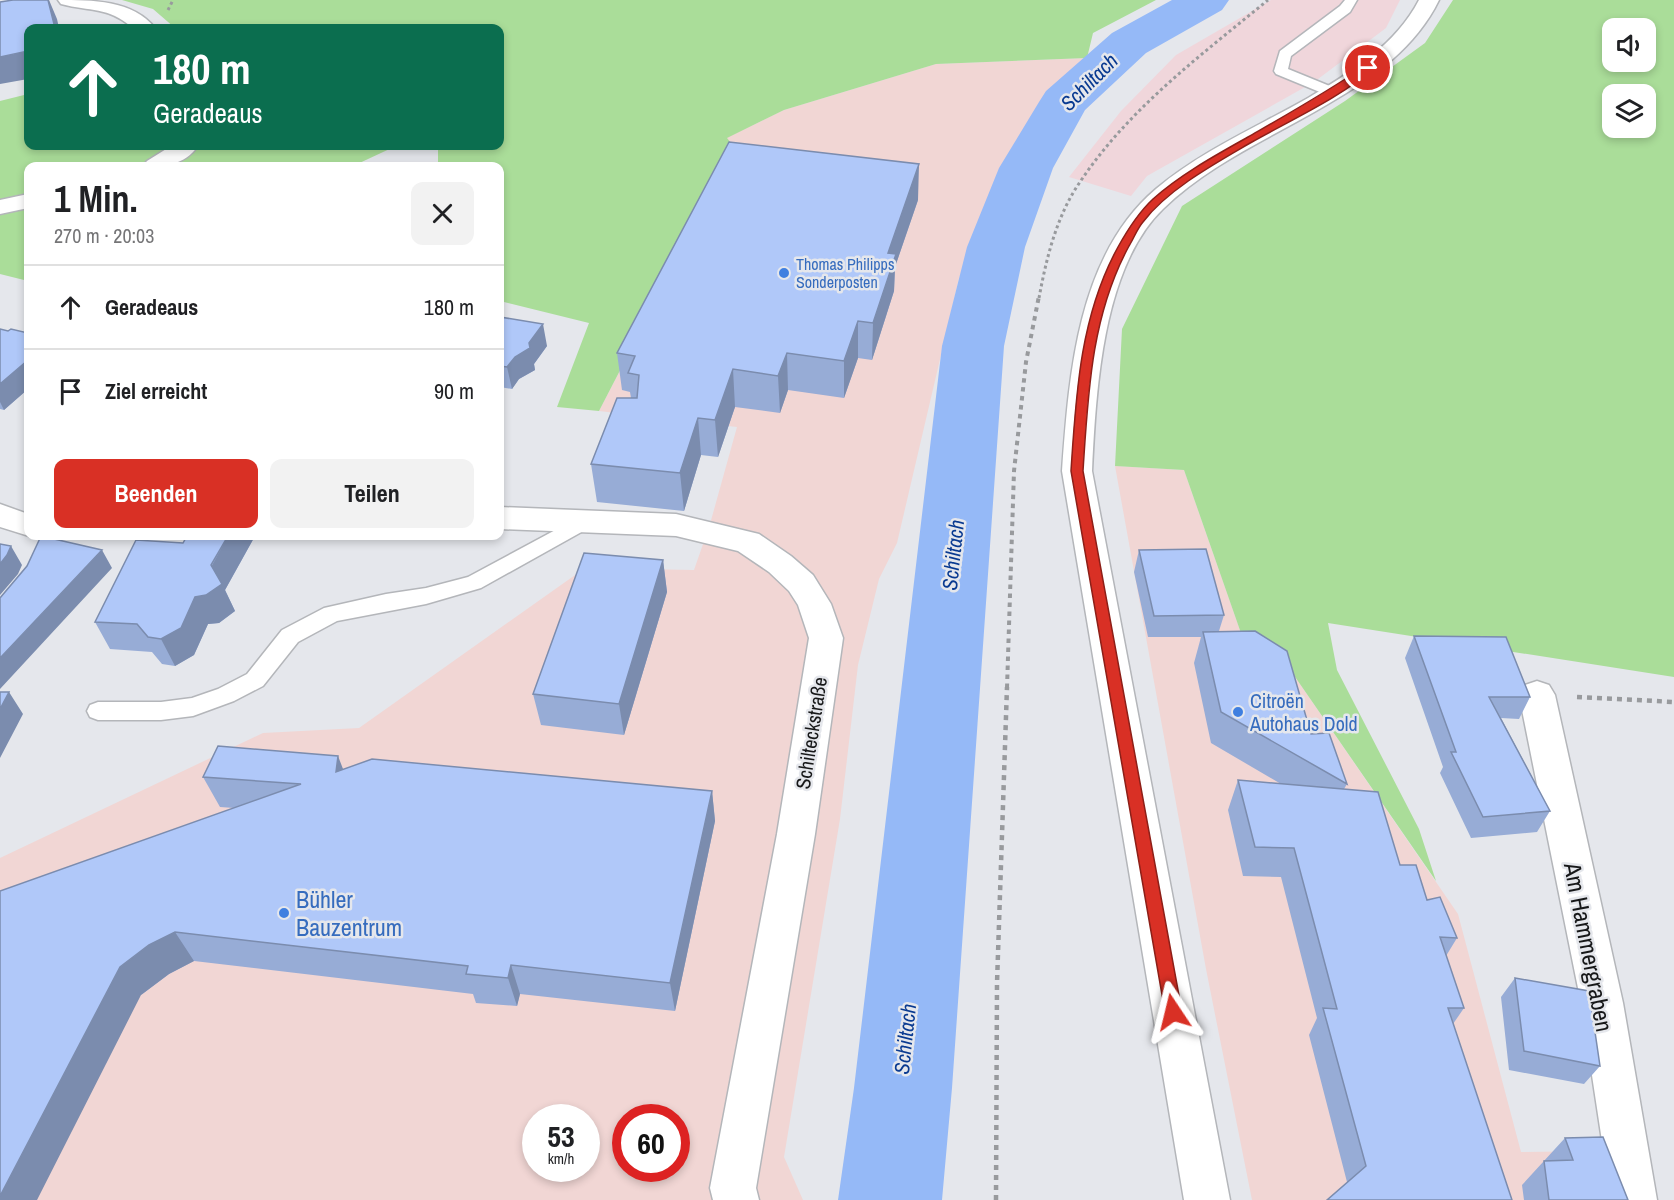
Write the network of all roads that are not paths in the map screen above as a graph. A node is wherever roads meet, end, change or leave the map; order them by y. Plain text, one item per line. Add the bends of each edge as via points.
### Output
1 (68, 0) edge
2 (1352, 0) edge
3 (1430, 0) edge
4 (141, 24) edge
5 (1332, 92) junction
6 (180, 150) edge
7 (161, 162) edge
8 (24, 202) edge
9 (0, 207) edge
10 (0, 515) edge
11 (504, 518) edge
12 (587, 520) junction
13 (24, 524) edge
14 (1537, 695) road end
15 (98, 711) dead end
16 (736, 1200) edge
17 (1207, 1200) edge
18 (1634, 1200) edge

1 - 4 main road via 106,4
2 - 5 lane via 1285,54 1281,71
3 - 5 main road via 1423,15 1386,56
5 - 17 main road via 1211,162 1157,201 1138,221 1112,267 1094,319 1083,383 1077,471
6 - 7 main road
8 - 9 main road
10 - 13 main road
11 - 12 main road, Schilteckstraße
12 - 15 lane via 474,583 332,614 290,636 255,680 226,695 193,707 161,711
12 - 16 main road, Schilteckstraße via 676,525 748,542 801,582 826,638 796,834 733,1188
14 - 18 main road, Am Hammergraben via 1602,1003

